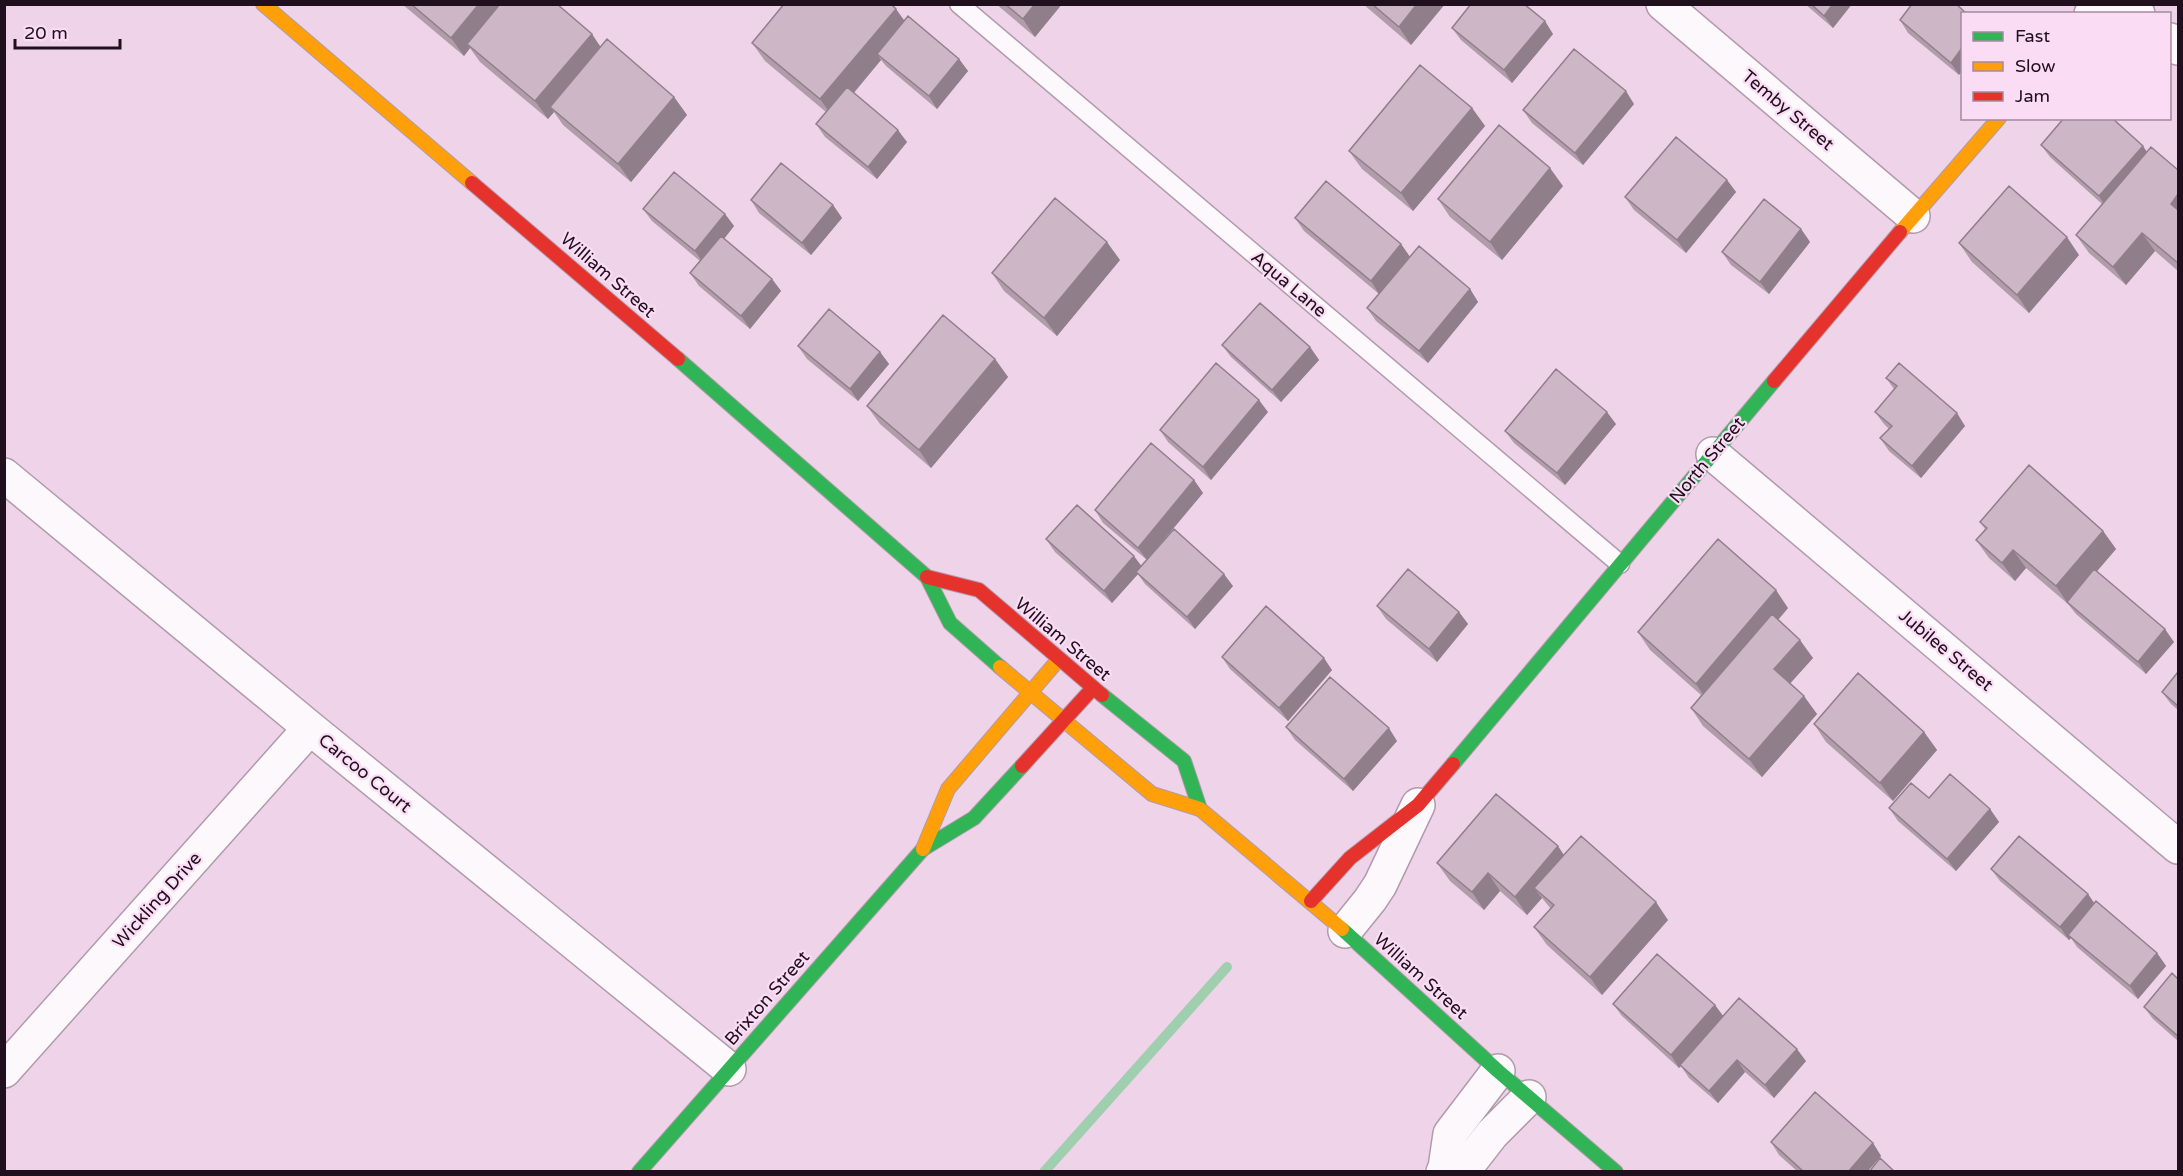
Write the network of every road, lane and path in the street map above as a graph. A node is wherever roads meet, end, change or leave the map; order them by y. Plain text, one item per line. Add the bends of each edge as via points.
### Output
1 (263, 4) edge
2 (959, 4) edge
3 (1664, 4) edge
4 (1997, 120) edge
5 (1912, 216) junction
6 (1713, 454) junction
7 (4, 475) edge
8 (1620, 564) junction
9 (927, 577) junction
10 (1059, 659) junction
11 (1093, 688) junction
12 (1030, 693) junction
13 (1064, 721) junction
14 (310, 728) junction
15 (1418, 805) junction
16 (1200, 808) junction
17 (2178, 847) edge
18 (923, 849) junction
19 (1311, 901) junction
20 (1344, 931) junction
21 (729, 1068) junction
22 (4, 1071) edge
23 (1498, 1071) junction
24 (1529, 1097) junction
25 (1444, 1170) edge
26 (639, 1172) edge
27 (1616, 1172) edge

1 - 9 main road, William Street
2 - 8 lane, Aqua Lane
3 - 5 street, Temby Street
4 - 5 main road, North Street
5 - 6 main road, North Street
6 - 8 main road, North Street
6 - 17 street, Jubilee Street
7 - 14 street, Carcoo Court
8 - 15 main road, North Street
9 - 10 main road, William Street via 979,590
9 - 12 main road, William Street via 950,623
10 - 11 main road, William Street
10 - 12 main road, Brixton Street
11 - 13 main road, Brixton Street
11 - 16 main road, William Street via 1184,761
12 - 13 main road, William Street
12 - 18 main road, Brixton Street via 948,789
13 - 16 main road, William Street via 1152,794
13 - 18 main road, Brixton Street via 974,818
14 - 21 street, Carcoo Court
14 - 22 street, Wickling Drive
15 - 19 main road, North Street via 1350,858
15 - 20 street, North Street via 1380,885
16 - 19 main road, William Street
18 - 21 main road, Brixton Street
19 - 20 main road, William Street
20 - 23 main road, William Street
21 - 26 main road, Brixton Street
23 - 24 main road, William Street
23 - 25 street via 1450,1134
24 - 25 street via 1471,1161
24 - 27 main road, William Street

